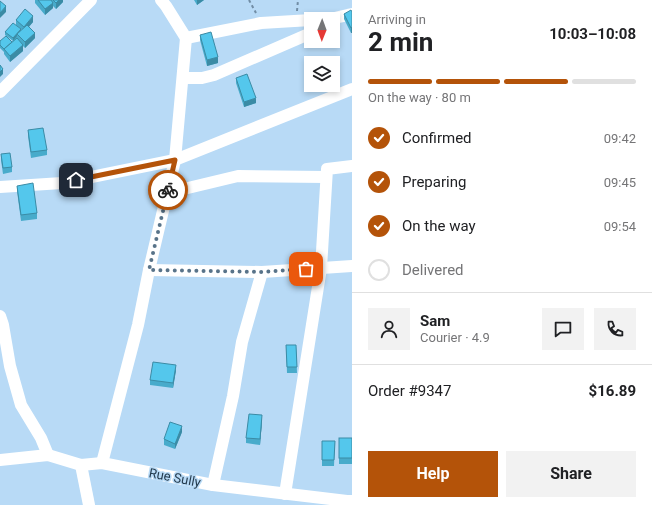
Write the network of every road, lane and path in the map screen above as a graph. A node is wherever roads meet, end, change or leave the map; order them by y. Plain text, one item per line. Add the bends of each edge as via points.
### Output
1 (91, 0) edge
2 (161, 0) edge
3 (249, 0) edge
4 (352, 14) edge
5 (340, 17) edge
6 (304, 20) edge
7 (261, 23) junction
8 (304, 36) edge
9 (186, 38) junction
10 (183, 78) junction
11 (352, 89) edge
12 (0, 92) edge
13 (175, 160) junction
14 (352, 166) edge
15 (326, 177) junction
16 (0, 187) edge
17 (167, 193) junction
18 (352, 266) edge
19 (321, 268) junction
20 (149, 270) junction
21 (262, 272) junction
22 (0, 316) edge
23 (48, 455) junction
24 (0, 460) edge
25 (102, 463) junction
26 (81, 465) junction
27 (213, 485) junction
28 (285, 494) junction
29 (348, 502) edge
30 (89, 505) edge

1 - 12 street
2 - 9 street
3 - 7 path
4 - 5 street
6 - 7 street
7 - 9 street
8 - 10 street via 214,75
9 - 10 street
10 - 13 street
11 - 13 street
13 - 16 street via 62,183
13 - 17 street
14 - 15 street via 327,169
15 - 17 street via 238,176
15 - 19 street
17 - 20 street
18 - 19 street
19 - 21 street
19 - 28 street
20 - 21 street
20 - 25 street via 138,325
21 - 27 street via 242,342
22 - 23 street via 21,405
23 - 24 street, Rue Sully
23 - 26 street, Rue Sully
25 - 26 street, Rue Sully
25 - 27 street, Rue Sully
26 - 30 street
27 - 28 street, Rue Sully
28 - 29 street, Rue Sully

